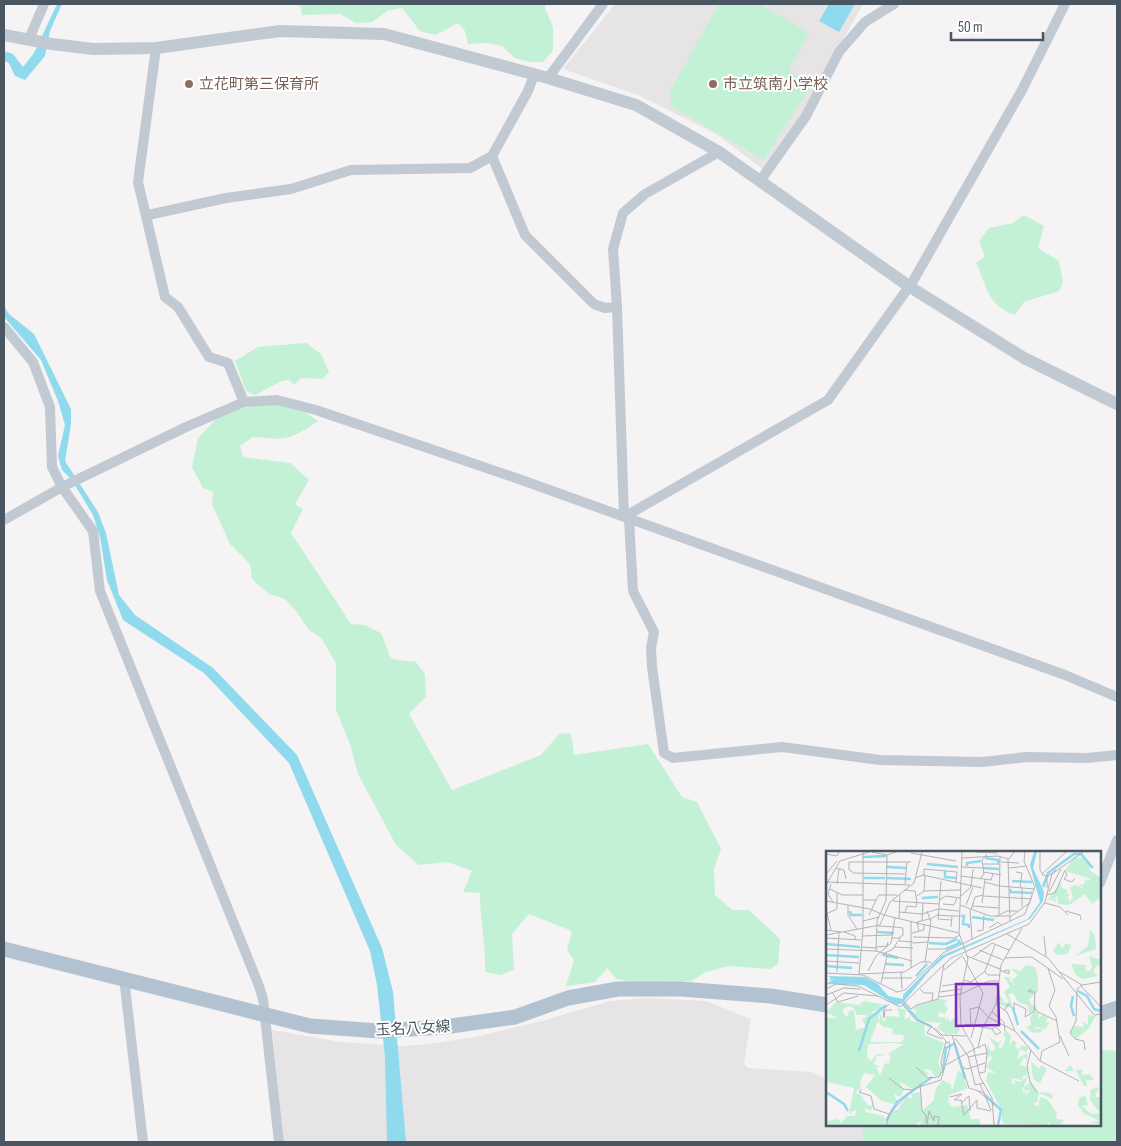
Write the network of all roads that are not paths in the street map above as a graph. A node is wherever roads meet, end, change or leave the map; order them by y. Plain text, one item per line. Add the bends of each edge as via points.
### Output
1 (44, 4) edge
2 (603, 4) edge
3 (894, 4) edge
4 (1065, 4) edge
5 (4, 35) edge
6 (31, 40) junction
7 (156, 48) junction
8 (534, 75) junction
9 (548, 78) junction
10 (718, 152) junction
11 (492, 156) junction
12 (760, 181) junction
13 (148, 216) junction
14 (910, 287) junction
15 (617, 307) junction
16 (4, 327) edge
17 (244, 402) junction
18 (1117, 404) edge
19 (71, 483) junction
20 (627, 518) junction
21 (4, 520) edge
22 (1117, 696) edge
23 (1117, 756) edge
24 (1117, 840) edge
25 (1101, 880) edge
26 (4, 949) edge
27 (124, 978) junction
28 (826, 1005) edge
29 (1117, 1008) edge
30 (264, 1013) junction
31 (1101, 1014) edge
32 (143, 1142) edge
33 (279, 1142) edge

1 - 6 street
2 - 9 street
3 - 12 street via 865,22 840,52 806,116
4 - 14 street via 1022,90
5 - 6 street
6 - 7 street via 93,49
7 - 8 street via 280,31 384,34
7 - 13 street via 138,182
8 - 9 street
8 - 11 street
9 - 10 street via 636,105
10 - 12 street
10 - 15 street via 645,194 623,213 613,250
11 - 13 street via 470,168 351,170 291,189 226,198
11 - 15 street via 525,235 594,304 605,308
12 - 14 street
13 - 17 street via 165,297 178,307 209,357 228,363
14 - 18 street via 1024,358
14 - 20 street via 828,400
15 - 20 street
16 - 19 street via 33,362 50,406 52,467
17 - 19 street
17 - 20 street via 277,400 316,410
19 - 21 street
19 - 30 street via 92,531 100,591 259,986
20 - 22 street
20 - 23 street via 633,591 654,632 652,667 664,753 673,758 782,747 880,760 982,762 1026,757
24 - 25 street
26 - 27 main road, 玉名八女線
27 - 30 main road, 玉名八女線
27 - 32 street
28 - 30 main road, 玉名八女線 via 771,996 618,988 568,998 515,1017 444,1027 380,1031 310,1026
29 - 31 main road
30 - 33 street

